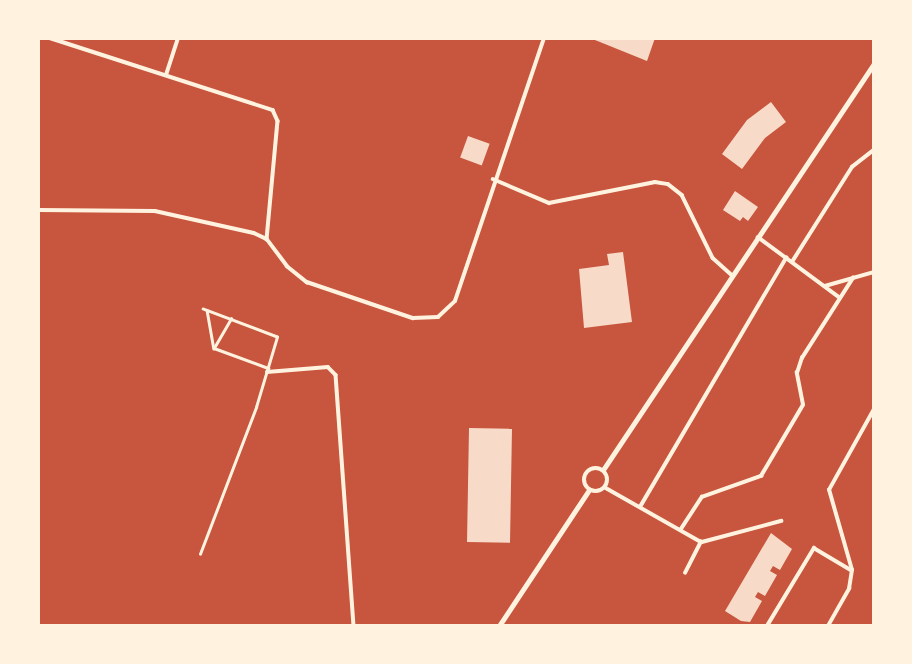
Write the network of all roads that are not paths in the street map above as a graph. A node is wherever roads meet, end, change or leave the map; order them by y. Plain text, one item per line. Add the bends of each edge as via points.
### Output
1 (50, 38) edge
2 (178, 38) edge
3 (544, 38) edge
4 (873, 63) edge
5 (166, 75) junction
6 (873, 150) edge
7 (493, 179) junction
8 (38, 210) edge
9 (758, 237) junction
10 (267, 239) junction
11 (786, 258) junction
12 (792, 262) junction
13 (873, 272) edge
14 (732, 275) junction
15 (853, 278) junction
16 (824, 286) junction
17 (839, 297) junction
18 (231, 319) junction
19 (214, 348) junction
20 (267, 370) junction
21 (873, 409) edge
22 (603, 470) junction
23 (606, 488) junction
24 (589, 490) junction
25 (640, 507) junction
26 (781, 521) dead end
27 (681, 529) junction
28 (701, 542) junction
29 (200, 554) dead end
30 (852, 570) junction
31 (685, 573) dead end
32 (354, 625) edge
33 (499, 625) edge
34 (767, 625) edge
35 (828, 625) edge

1 - 5 street
2 - 5 street
3 - 7 street
4 - 9 street
5 - 10 street via 276,114
6 - 12 street via 852,167
7 - 10 street via 455,300 435,318 405,316 307,282 290,270
7 - 14 street via 549,203 655,182 668,184 682,195 713,258
8 - 10 street via 155,211
9 - 11 street
9 - 14 street
11 - 12 street
11 - 25 street
12 - 16 street
13 - 15 street
14 - 22 street
15 - 16 street
15 - 17 street
16 - 17 street
17 - 27 street via 798,365 803,405 761,477 702,496
18 - 19 street
18 - 19 street via 205,309
18 - 20 street via 278,337
19 - 20 street
20 - 29 street
20 - 32 street via 324,367 336,375
21 - 30 street via 829,490
22 - 23 street via 608,476
22 - 24 street via 586,472 584,484
23 - 24 street
23 - 25 street
24 - 33 street
25 - 27 street
26 - 28 street
27 - 28 street
28 - 31 street
30 - 34 street via 814,548
30 - 35 street via 849,589

